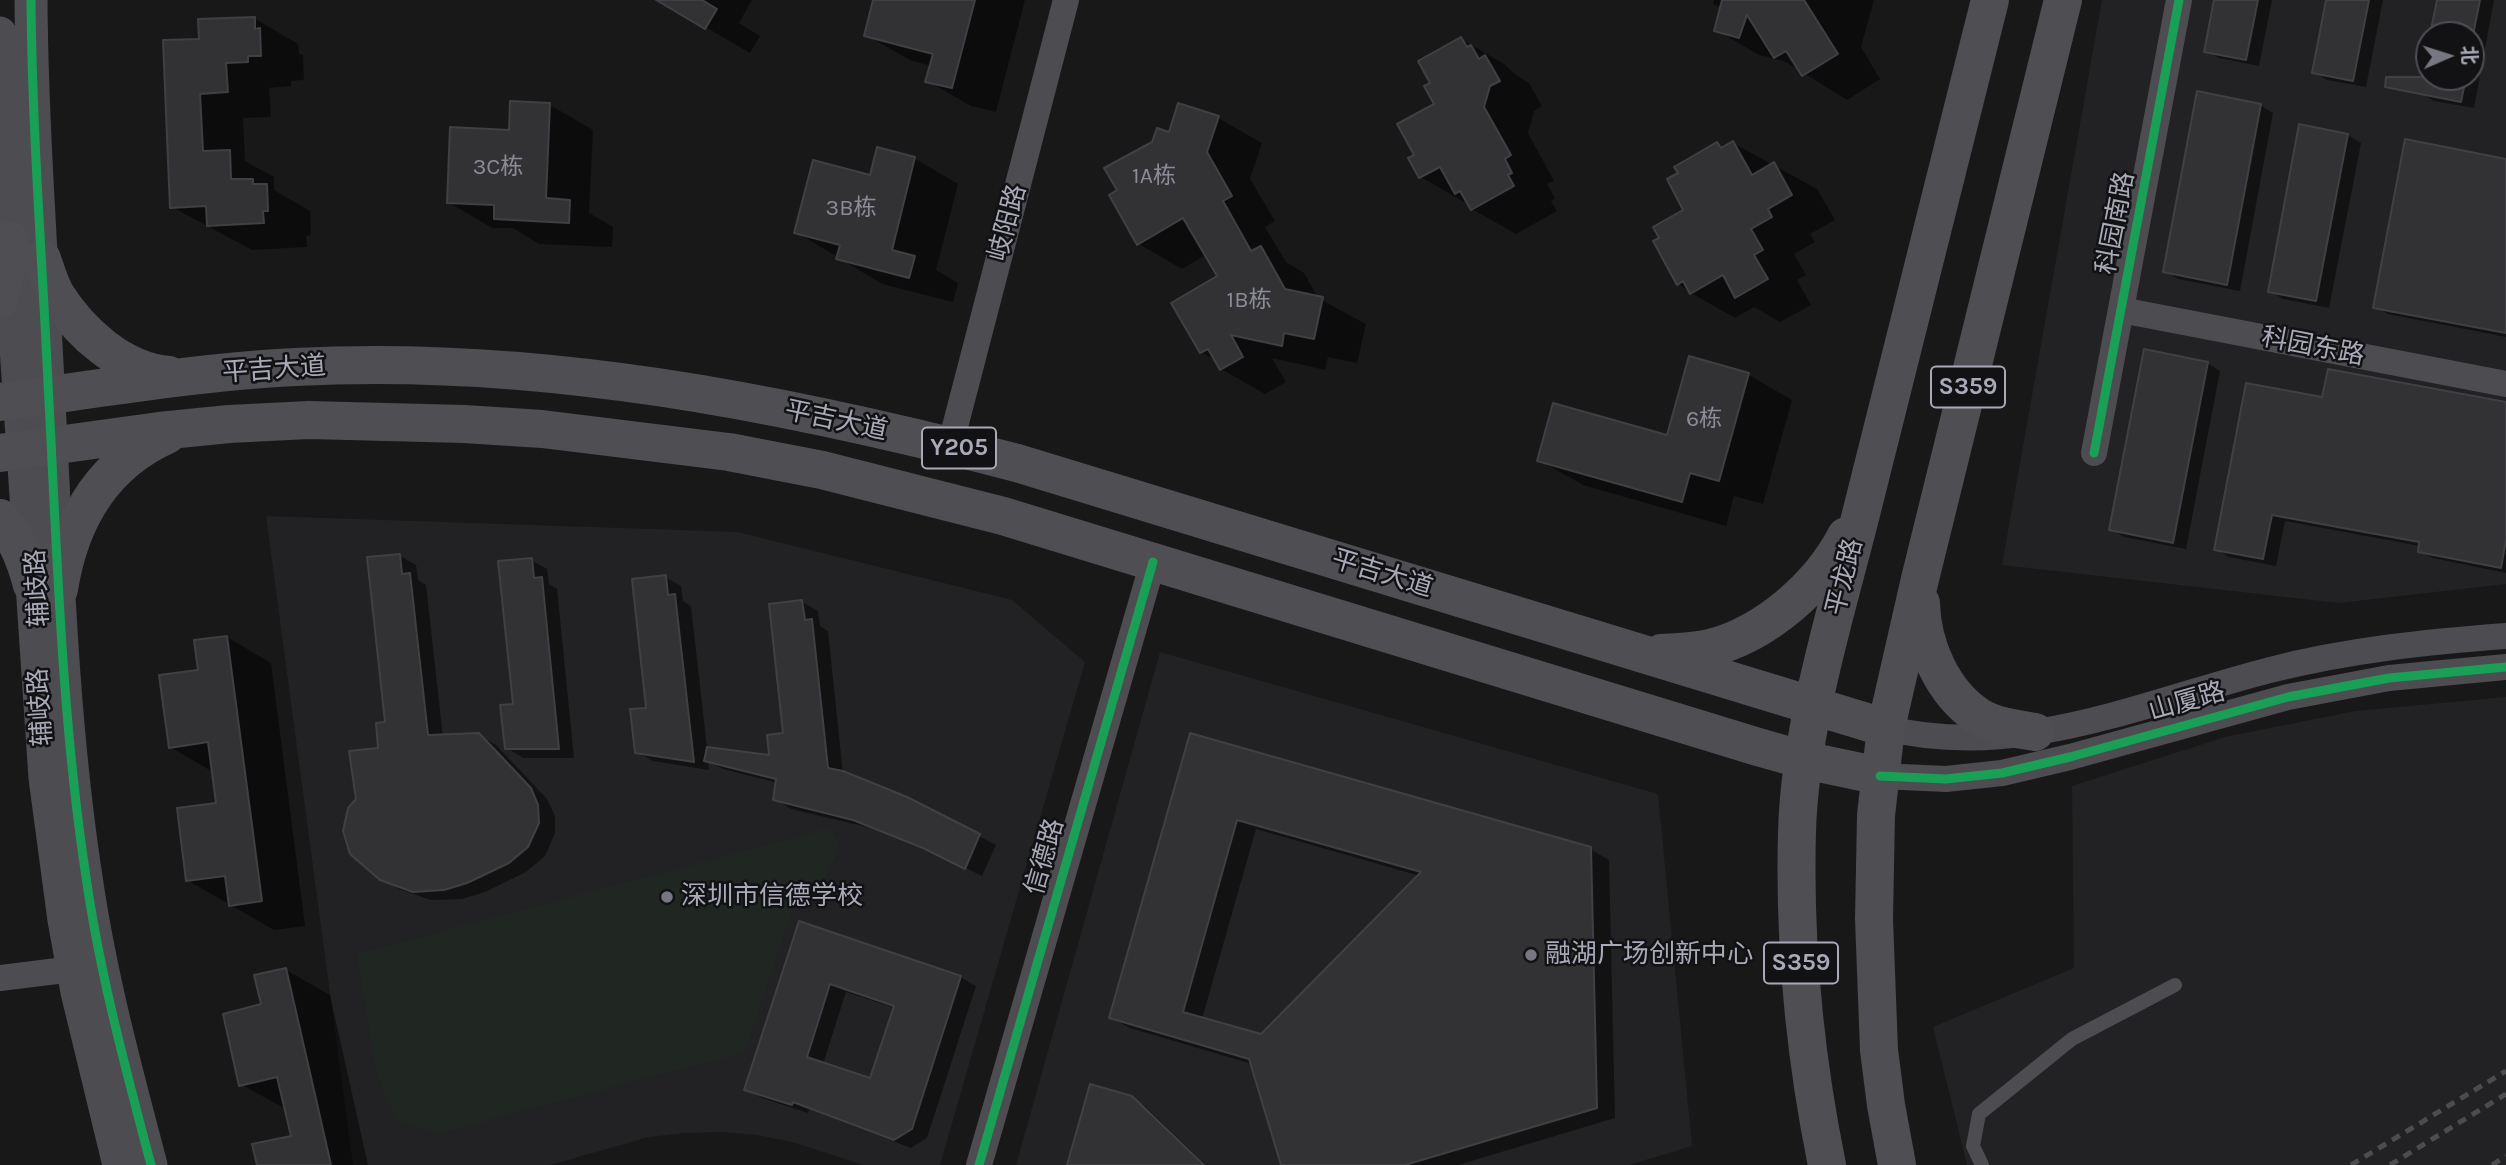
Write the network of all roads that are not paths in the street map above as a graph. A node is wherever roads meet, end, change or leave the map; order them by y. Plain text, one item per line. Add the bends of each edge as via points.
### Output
1 (31, 0) edge
2 (1066, 0) edge
3 (1990, 0) edge
4 (2063, 0) edge
5 (2179, 0) edge
6 (0, 33) edge
7 (10, 240) junction
8 (42, 259) junction
9 (0, 299) edge
10 (2121, 310) junction
11 (189, 377) junction
12 (2506, 384) edge
13 (23, 399) edge
14 (192, 427) junction
15 (950, 446) junction
16 (25, 450) edge
17 (2094, 453) dead end
18 (1864, 503) junction
19 (0, 518) edge
20 (1153, 562) junction
21 (1920, 579) junction
22 (46, 587) junction
23 (2506, 636) edge
24 (1631, 650) junction
25 (2506, 667) edge
26 (1814, 706) junction
27 (1886, 728) junction
28 (2035, 732) junction
29 (1804, 760) junction
30 (1880, 776) junction
31 (73, 969) junction
32 (0, 978) edge
33 (2175, 985) dead end
34 (119, 1165) edge
35 (151, 1165) edge
36 (979, 1165) edge
37 (1827, 1165) edge
38 (1897, 1165) edge
39 (1982, 1165) edge

1 - 8 street
2 - 15 street, 岐阳路
3 - 18 main road, 平龙路 / S359
4 - 21 main road, S359
5 - 10 street, 科园南路
6 - 7 street, 辅岐路
7 - 9 main road
7 - 13 street, 辅岐路
8 - 11 main road via 55,293 92,339 136,366
8 - 13 street
10 - 12 street, 科园东路
10 - 17 street, 科园南路
11 - 13 main road, 平吉大道 / Y205
11 - 15 main road, 平吉大道 / Y205 via 297,367 518,371 685,391
13 - 16 street, 辅岐路
14 - 16 main road, 平吉大道 / Y205
14 - 20 main road, 平吉大道 / Y205 via 309,420 464,424 729,452 908,491
14 - 22 main road via 146,444 111,474 82,514
15 - 24 main road, 平吉大道 / Y205
16 - 22 street, 辅岐路
18 - 24 main road via 1820,574 1763,623 1712,647 1659,653
18 - 26 main road, 平龙路 / S359
19 - 22 main road
20 - 29 main road, 平吉大道 / Y205
20 - 36 street, 信德路
21 - 27 main road, S359
21 - 28 main road via 1921,619 1928,649 1960,701 1979,717
22 - 31 street, 辅岐路 via 46,778
22 - 35 street, 辅歧路 via 86,879 112,1017
23 - 28 street, 山厦路 via 2323,658 2104,719
24 - 26 main road, 平吉大道 / Y205
25 - 30 street, 山厦路 via 2389,678 2288,697 2002,773 1946,779
26 - 27 main road, 平吉大道 / Y205
26 - 29 main road, 平龙路 / S359
27 - 28 street, 山厦路 via 1950,737
27 - 30 main road, S359
29 - 30 main road, 平吉大道 / Y205
29 - 37 main road, 平龙路 / S359 via 1797,831 1802,980 1808,1052
30 - 38 main road, S359 via 1875,854 1877,999 1884,1094
31 - 32 street
31 - 34 street, 辅岐路
33 - 39 lane via 2072,1039 1979,1114 1973,1146

